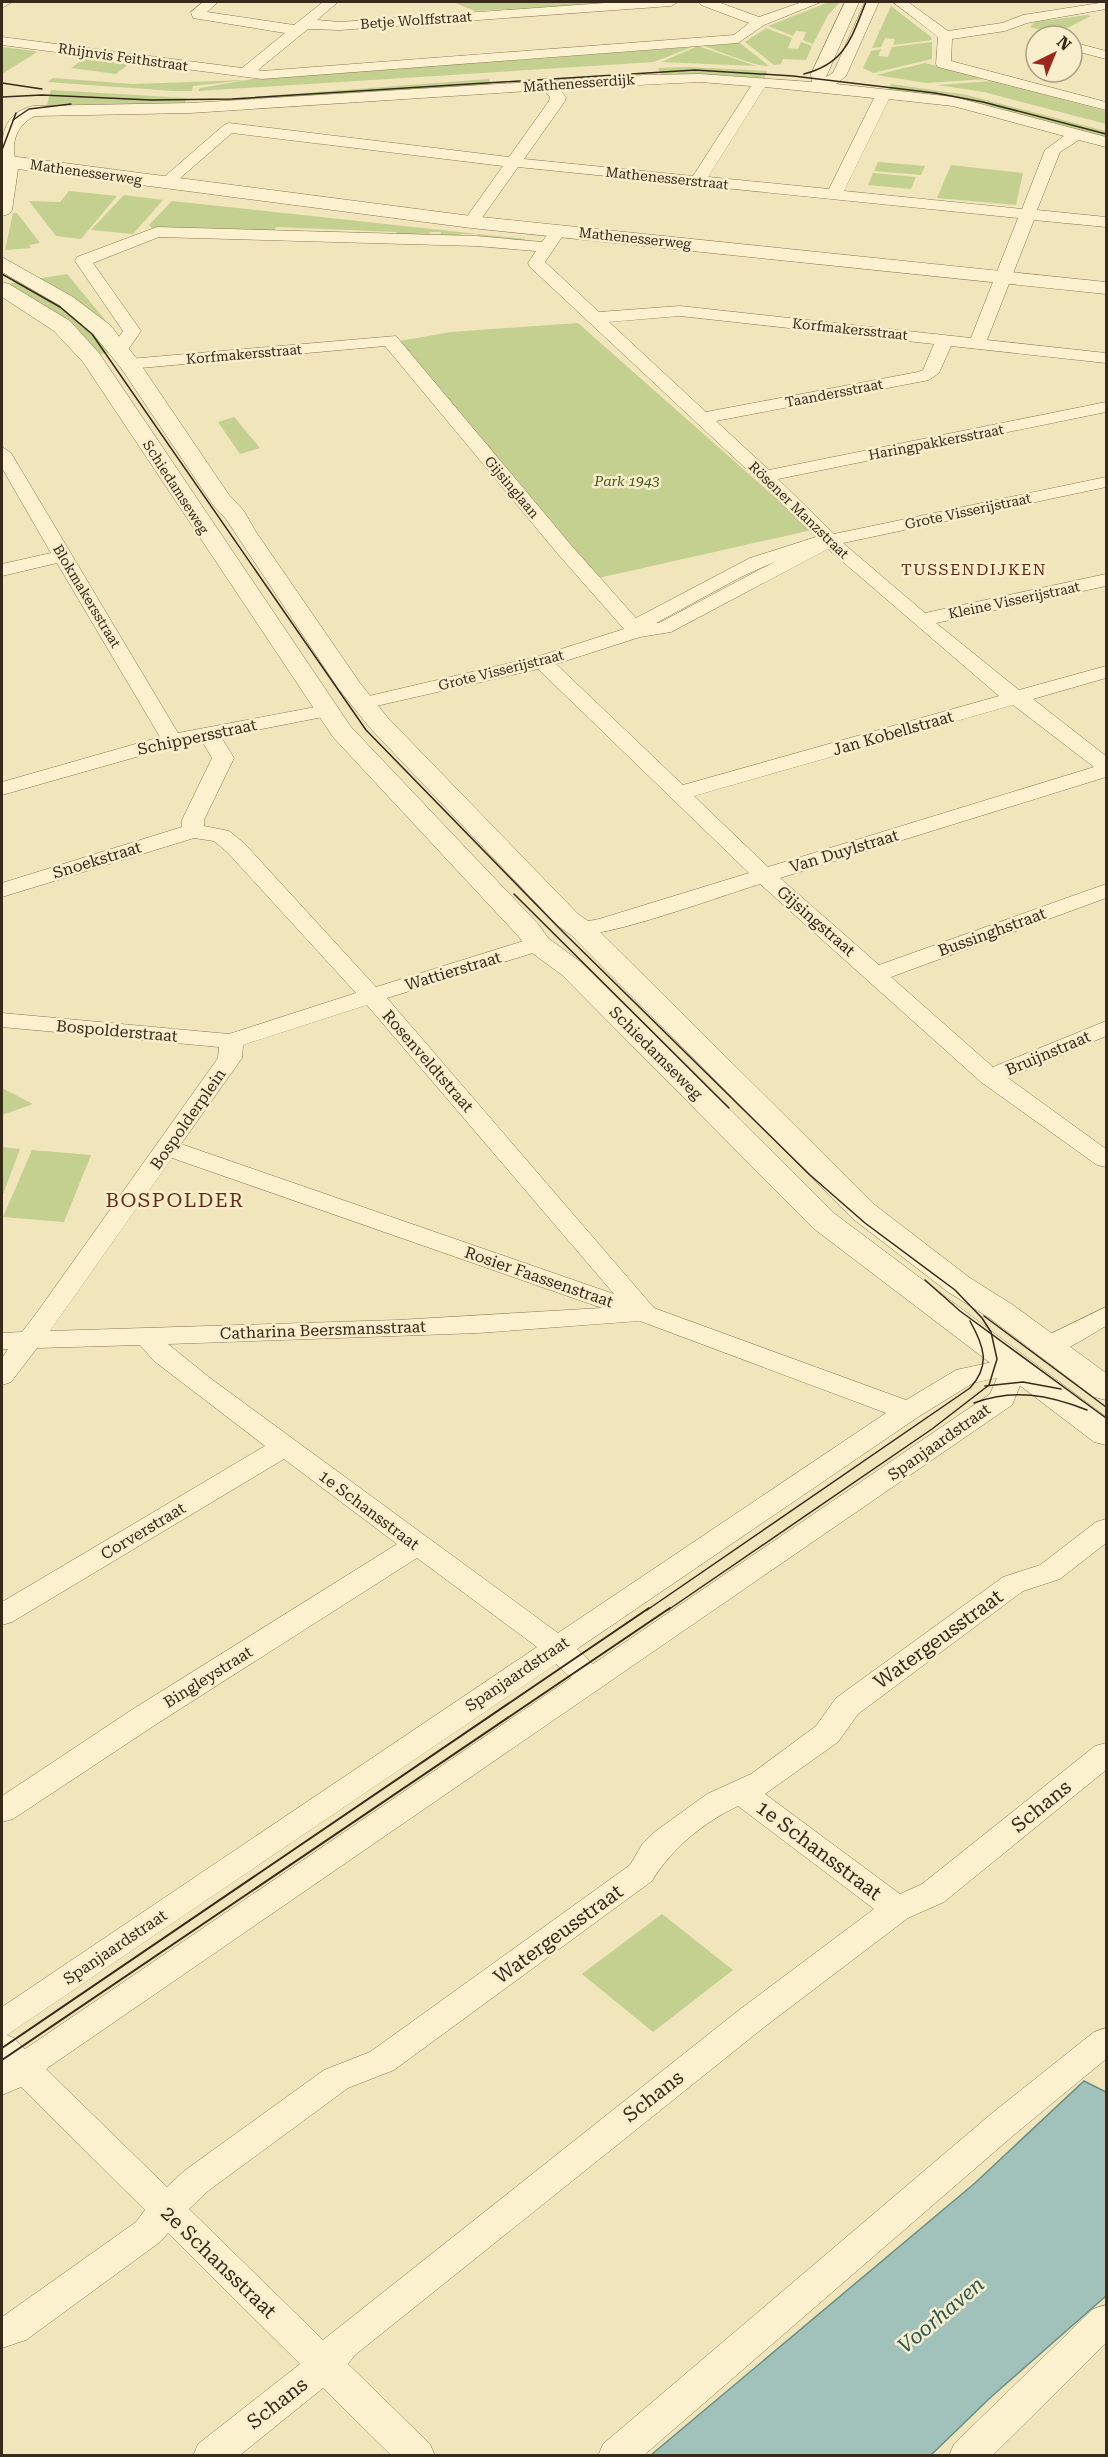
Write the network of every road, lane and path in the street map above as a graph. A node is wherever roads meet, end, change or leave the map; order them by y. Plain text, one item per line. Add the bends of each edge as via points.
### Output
1 (211, 2) edge
2 (331, 2) edge
3 (671, 2) edge
4 (706, 2) edge
5 (814, 2) edge
6 (852, 2) edge
7 (872, 2) edge
8 (900, 2) edge
9 (1107, 5) edge
10 (759, 22) junction
11 (301, 27) junction
12 (1005, 27) junction
13 (1024, 33) edge
14 (945, 36) junction
15 (2, 41) edge
16 (1084, 49) edge
17 (1107, 55) edge
18 (244, 74) junction
19 (839, 76) junction
20 (819, 80) junction
21 (761, 82) junction
22 (548, 85) junction
23 (884, 93) junction
24 (222, 101) junction
25 (1107, 106) edge
26 (229, 128) junction
27 (1107, 129) edge
28 (1077, 134) junction
29 (1107, 142) edge
30 (513, 163) junction
31 (5, 168) edge
32 (698, 181) junction
33 (165, 183) junction
34 (834, 195) junction
35 (2, 210) edge
36 (1028, 214) junction
37 (471, 222) junction
38 (1107, 222) edge
39 (558, 231) junction
40 (544, 247) junction
41 (3, 273) edge
42 (1003, 277) junction
43 (1107, 288) edge
44 (594, 318) junction
45 (390, 340) joint
46 (945, 340) junction
47 (976, 344) junction
48 (1107, 358) edge
49 (115, 360) junction
50 (1107, 407) edge
51 (702, 418) junction
52 (2, 453) edge
53 (765, 476) junction
54 (1107, 482) edge
55 (831, 540) junction
56 (63, 556) junction
57 (2, 570) edge
58 (1107, 580) edge
59 (922, 620) junction
60 (637, 631) junction
61 (542, 662) junction
62 (1107, 672) edge
63 (1017, 698) junction
64 (363, 703) junction
65 (326, 711) junction
66 (209, 734) junction
67 (172, 740) junction
68 (1107, 768) edge
69 (2, 789) edge
70 (680, 793) junction
71 (193, 831) junction
72 (764, 875) junction
73 (2, 890) edge
74 (1107, 891) edge
75 (580, 929) junction
76 (538, 944) junction
77 (877, 974) junction
78 (372, 996) junction
79 (2, 1020) edge
80 (1107, 1028) edge
81 (231, 1041) junction
82 (990, 1077) junction
83 (168, 1148) junction
84 (1107, 1160) edge
85 (645, 1314) junction
86 (1107, 1315) edge
87 (147, 1337) junction
88 (29, 1340) junction
89 (2, 1341) edge
90 (1048, 1345) junction
91 (1015, 1366) junction
92 (2, 1376) edge
93 (1107, 1389) edge
94 (908, 1411) junction
95 (1107, 1434) edge
96 (285, 1446) junction
97 (1107, 1529) edge
98 (416, 1545) junction
99 (2, 1615) edge
100 (557, 1647) junction
101 (592, 1681) junction
102 (1107, 1754) edge
103 (740, 1791) junction
104 (2, 1811) edge
105 (897, 1909) junction
106 (2, 2024) edge
107 (1103, 2044) edge
108 (8, 2065) edge
109 (166, 2209) junction
110 (1107, 2320) edge
111 (2, 2333) edge
112 (325, 2365) junction
113 (211, 2456) edge
114 (417, 2456) edge
115 (616, 2456) edge
116 (967, 2456) edge

1 - 11 street, Betje Wolffstraat via 198,15
2 - 11 street
3 - 11 street, Betje Wolffstraat via 444,10
4 - 10 street
5 - 10 street, Mathenesserdijk
6 - 20 street
7 - 19 street
8 - 14 street
9 - 12 street via 1023,19
10 - 18 street, Mathenesserdijk via 738,39
11 - 18 street
12 - 13 street
12 - 14 street
14 - 25 street via 943,64
15 - 18 street, Rhijnvis Feithstraat
16 - 17 street
19 - 20 street, Mathenesserdijk
19 - 27 street, Mathenesserdijk via 959,92
20 - 21 street, Mathenesserdijk
20 - 23 street, Mathenesserdijk
20 - 24 street, Mathenesserdijk via 683,65
21 - 22 street, Mathenesserdijk via 683,77
21 - 32 street
22 - 24 street, Mathenesserdijk
22 - 30 street via 557,101
23 - 28 street, Mathenesserdijk via 958,103
23 - 34 street
24 - 26 street
24 - 31 street, Mathenesserdijk via 106,111 27,112 14,122 4,153
26 - 30 street, Mathenesserstraat
26 - 33 street
28 - 29 street, Mathenesserdijk
28 - 36 street via 1053,150
30 - 32 street, Mathenesserstraat
30 - 37 street
31 - 33 street, Mathenesserweg
31 - 35 street
32 - 34 street, Mathenesserstraat
33 - 37 street, Mathenesserweg
34 - 36 street, Mathenesserstraat
36 - 38 street, Mathenesserstraat
36 - 42 street
37 - 39 street, Mathenesserweg
39 - 40 street
39 - 42 street, Mathenesserweg
40 - 44 street, Rösener Manzstraat via 536,263
40 - 49 street via 476,241 155,232 87,258 83,263 132,331
41 - 49 street, Schiedamseweg via 62,326
42 - 43 street, Mathenesserweg
42 - 47 street
44 - 46 street, Korfmakersstraat via 680,311
44 - 51 street, Rösener Manzstraat
45 - 49 street, Korfmakersstraat
45 - 60 street, Gijsinglaan
46 - 47 street, Korfmakersstraat
46 - 51 street, Taandersstraat via 930,373 923,376
47 - 48 street, Korfmakersstraat
49 - 64 street, Schiedamseweg
49 - 65 street, Schiedamseweg via 194,516
50 - 53 street, Haringpakkersstraat
51 - 53 street, Rösener Manzstraat
52 - 56 street, Blokmakersstraat
53 - 55 street, Rösener Manzstraat
54 - 55 street, Grote Visserijstraat
55 - 59 street, Rösener Manzstraat
55 - 60 street, Grote Visserijstraat via 664,628
56 - 57 street
56 - 67 street, Blokmakersstraat
58 - 59 street, Kleine Visserijstraat
59 - 63 street, Rösener Manzstraat
60 - 61 street, Grote Visserijstraat
61 - 64 street, Grote Visserijstraat
61 - 70 street, Gijsingstraat
62 - 63 street, Jan Kobellstraat
63 - 68 street, Rösener Manzstraat
63 - 70 street, Jan Kobellstraat
64 - 65 street
64 - 75 street, Schiedamseweg
65 - 66 street, Schippersstraat
65 - 76 street, Schiedamseweg
66 - 67 street, Schippersstraat
66 - 71 street via 223,758 193,820
67 - 69 street, Schippersstraat
68 - 72 street, Van Duylstraat
70 - 72 street, Gijsingstraat
71 - 73 street, Snoekstraat
71 - 78 street, Rosenveldtstraat via 221,836 236,848
72 - 75 street, Van Duylstraat
72 - 77 street, Gijsingstraat
74 - 77 street, Bussinghstraat
75 - 90 street, Schiedamseweg via 864,1212 959,1285
76 - 78 street, Wattierstraat
76 - 91 street, Schiedamseweg via 572,969 824,1221
77 - 82 street, Gijsingstraat
78 - 81 street, Wattierstraat
78 - 85 street, Rosenveldtstraat
79 - 81 street, Bospolderstraat
80 - 82 street, Bruijnstraat
81 - 83 street, Bospolderplein via 230,1058
82 - 84 street, Gijsingstraat
83 - 85 street, Rosier Faassenstraat
83 - 88 street, Bospolderplein
85 - 87 street, Catharina Beersmansstraat
85 - 94 street, Rosier Faassenstraat
86 - 90 street
87 - 88 street, Catharina Beersmansstraat
87 - 96 street, 1e Schansstraat via 190,1377
88 - 89 street, Catharina Beersmansstraat
88 - 92 street, Bospolderplein
90 - 91 street
90 - 93 street, Schiedamseweg
91 - 94 street, Spanjaardstraat via 965,1376
91 - 95 street, Schiedamseweg
91 - 101 street, Spanjaardstraat via 1002,1399
94 - 100 street, Spanjaardstraat
96 - 98 street, 1e Schansstraat
96 - 99 street, Corverstraat
97 - 103 street, Watergeusstraat via 1050,1572 1013,1584 847,1706 827,1734 762,1782
98 - 100 street, 1e Schansstraat
98 - 104 street, Bingleystraat
100 - 101 street, 1e Schansstraat
100 - 106 street, Spanjaardstraat
101 - 108 street, Spanjaardstraat
102 - 105 street, Schans via 933,1893
103 - 105 street, 1e Schansstraat
103 - 109 street, Watergeusstraat via 663,1841 641,1873 528,1956 382,2061 336,2079 196,2181
105 - 112 street, Schans via 518,2202 342,2344
107 - 115 street via 1003,2124
108 - 109 street, 2e Schansstraat
109 - 111 street, Watergeusstraat via 148,2232
109 - 112 street, 2e Schansstraat
110 - 116 street
112 - 113 street, Schans
112 - 114 street, 2e Schansstraat

